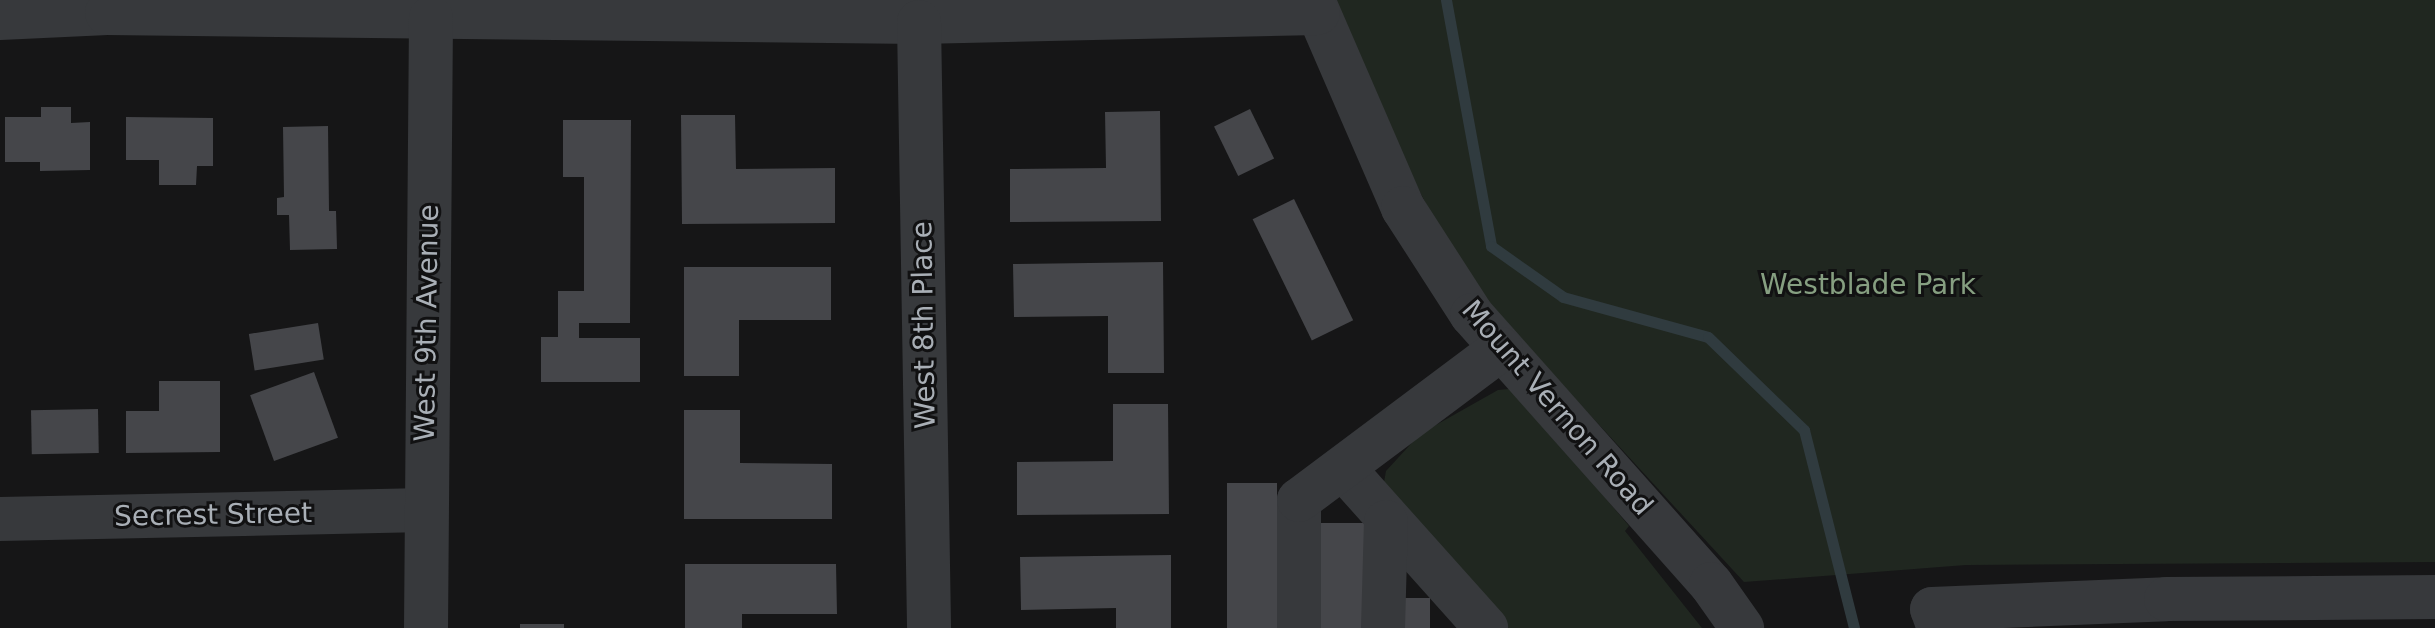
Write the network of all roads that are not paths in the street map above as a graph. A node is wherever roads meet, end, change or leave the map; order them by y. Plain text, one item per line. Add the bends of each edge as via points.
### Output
1 (107, 6) edge
2 (1316, 6) edge
3 (0, 18) edge
4 (431, 18) junction
5 (919, 22) junction
6 (1501, 349) junction
7 (1343, 468) junction
8 (425, 510) junction
9 (0, 519) edge
10 (1386, 522) junction
11 (2435, 597) edge
12 (1449, 608) edge
13 (2180, 613) edge
14 (1936, 618) edge
15 (426, 628) edge
16 (929, 628) edge
17 (1299, 628) edge
18 (1383, 628) edge
19 (1486, 628) edge
20 (1742, 628) edge

1 - 3 street
1 - 4 street
2 - 5 street
2 - 6 street, Mount Vernon Road via 1403,208 1472,315
4 - 5 street
4 - 8 street, West 9th Avenue
5 - 16 street, West 8th Place
6 - 7 street
6 - 20 street, Mount Vernon Road via 1711,584
7 - 10 street
7 - 17 street via 1299,500
8 - 9 street, Secrest Street
8 - 15 street, West 9th Avenue
10 - 12 street
10 - 18 street
11 - 13 street
12 - 19 street
13 - 14 street

